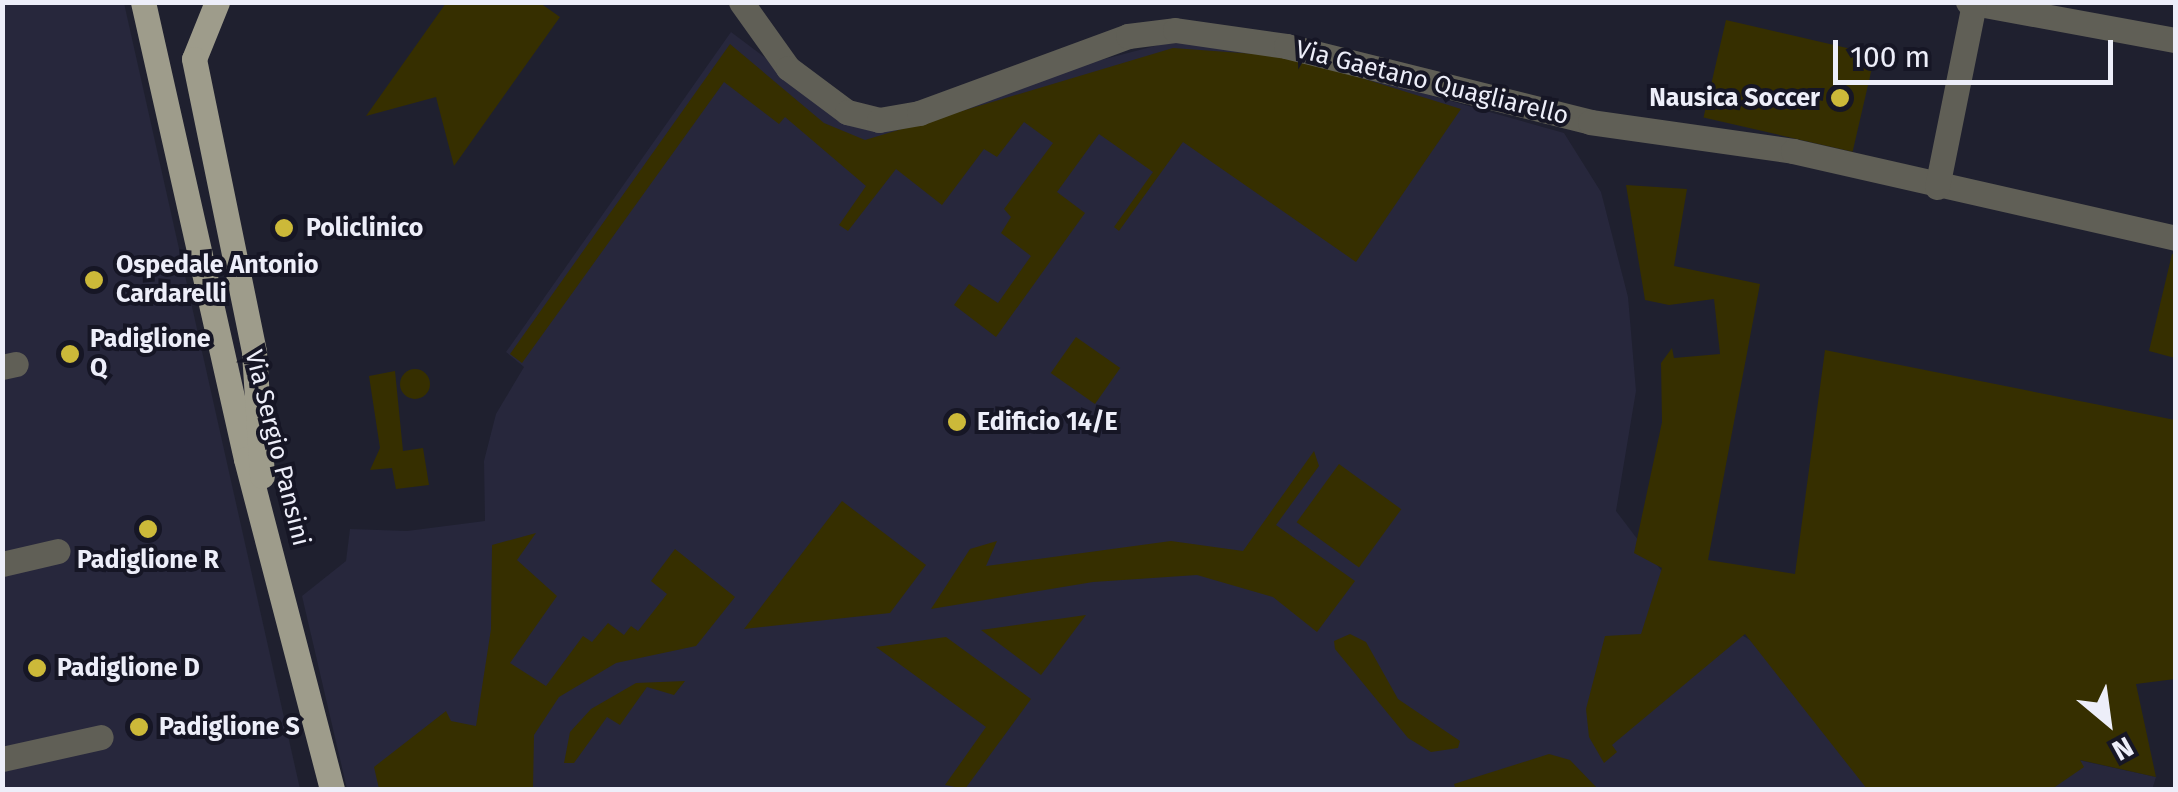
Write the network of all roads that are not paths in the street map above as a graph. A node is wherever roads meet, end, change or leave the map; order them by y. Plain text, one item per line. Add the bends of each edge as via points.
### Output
1 (143, 2) edge
2 (217, 2) edge
3 (741, 2) edge
4 (1971, 3) edge
5 (2176, 40) edge
6 (1937, 187) junction
7 (2176, 238) edge
8 (264, 516) junction
9 (58, 551) dead end
10 (2, 564) edge
11 (101, 737) dead end
12 (2, 760) edge
13 (332, 790) edge

1 - 8 main road, Via Sergio Pansini
2 - 8 main road via 194,59 254,352
3 - 6 street, Via Gaetano Quagliarello via 788,68 847,112 879,120 919,113 1128,36 1175,30 1286,46 1513,105 1793,151
4 - 5 street
4 - 6 street
6 - 7 street, Via Gaetano Quagliarello
8 - 13 main road, Via Sergio Pansini
9 - 10 street
11 - 12 street

